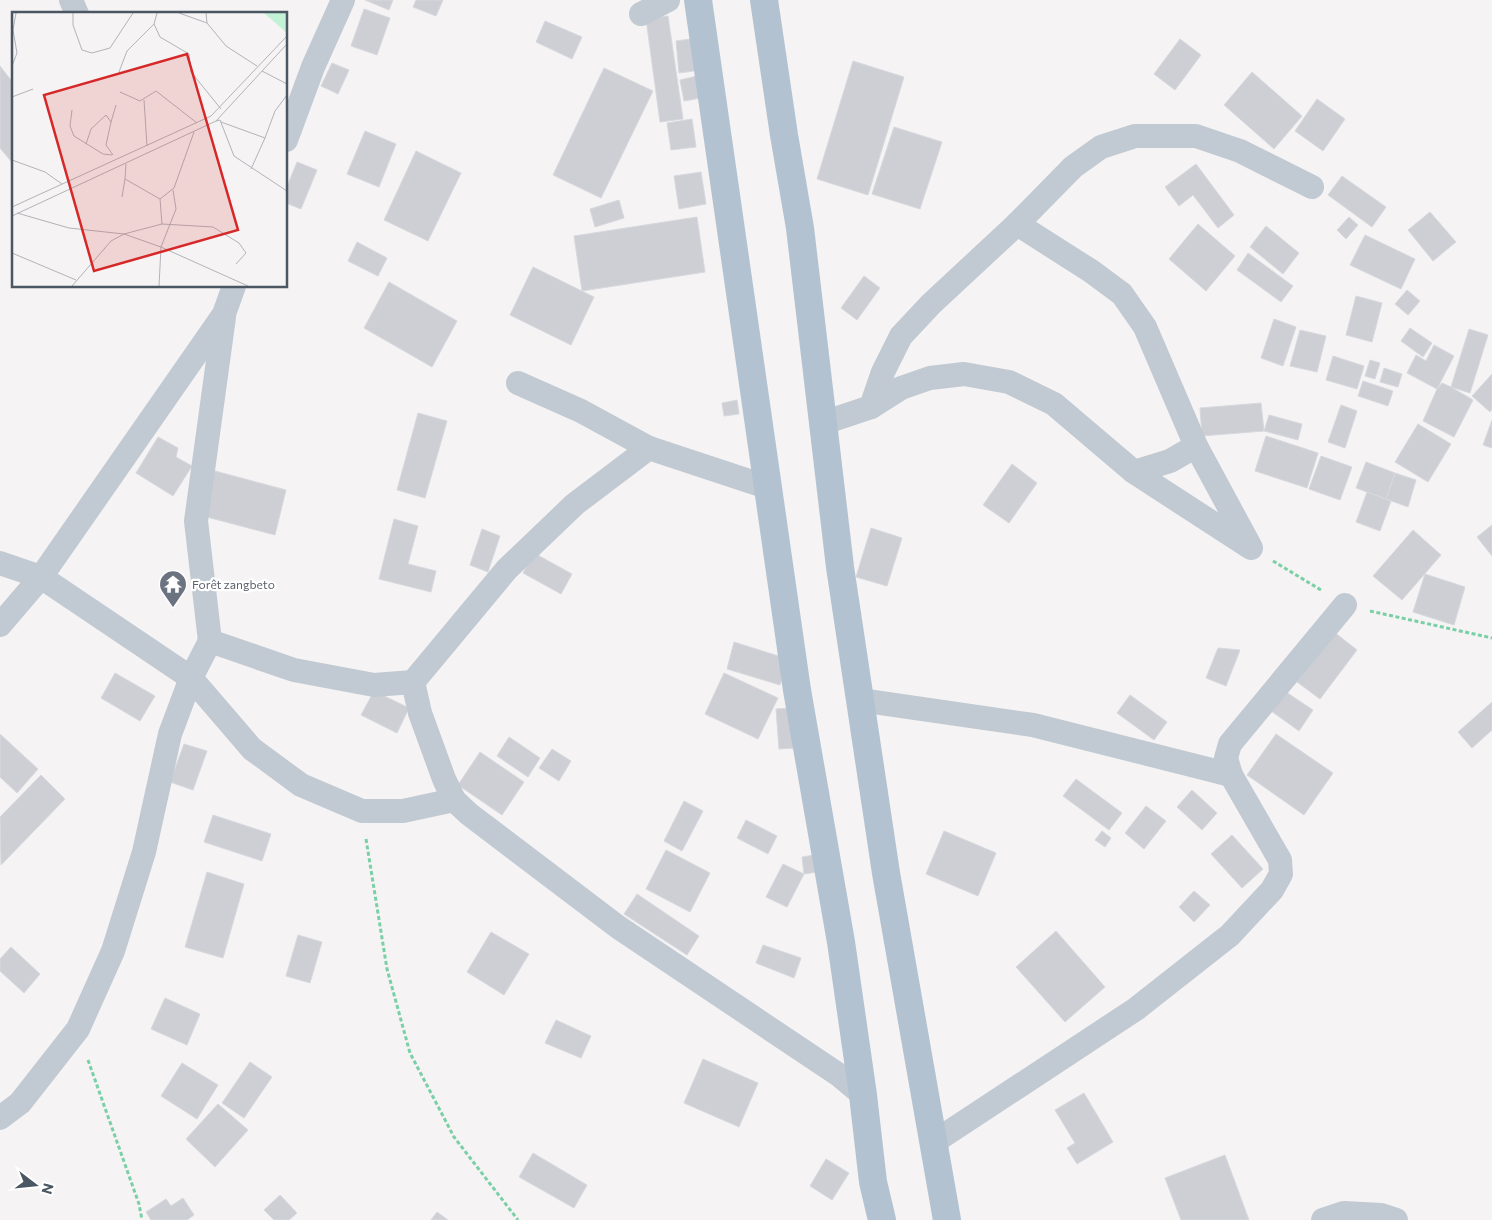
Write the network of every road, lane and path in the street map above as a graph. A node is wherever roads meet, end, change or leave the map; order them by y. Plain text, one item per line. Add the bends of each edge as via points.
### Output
1 (71, 0) edge
2 (343, 0) edge
3 (668, 0) edge
4 (698, 0) edge
5 (764, 0) edge
6 (75, 12) edge
7 (641, 14) dead end
8 (288, 134) edge
9 (1312, 187) dead end
10 (1017, 224) junction
11 (218, 288) edge
12 (233, 288) edge
13 (224, 314) junction
14 (518, 383) dead end
15 (871, 407) junction
16 (823, 423) junction
17 (1196, 446) junction
18 (649, 448) junction
19 (1134, 472) junction
20 (768, 487) junction
21 (0, 563) edge
22 (41, 577) junction
23 (1345, 605) dead end
24 (0, 624) edge
25 (210, 641) junction
26 (191, 678) junction
27 (413, 682) junction
28 (860, 700) junction
29 (1231, 775) junction
30 (454, 800) junction
31 (362, 811) junction
32 (78, 1029) junction
33 (863, 1095) junction
34 (0, 1118) edge
35 (934, 1142) junction
36 (142, 1220) edge
37 (518, 1220) edge
38 (882, 1220) edge
39 (947, 1220) edge
40 (1323, 1220) edge
41 (1396, 1220) edge

1 - 6 street
2 - 8 street via 312,67
3 - 7 street
4 - 20 main road
5 - 16 main road via 800,228
9 - 10 street via 1240,150 1196,136 1135,136 1101,147 1073,167
10 - 15 street via 901,336 883,372
10 - 17 street via 1091,270 1122,294 1146,328
11 - 13 street
12 - 13 street
13 - 22 street
13 - 25 street via 196,521
14 - 18 street
15 - 16 street
15 - 19 street via 901,388 930,378 964,374 1009,382 1054,404
16 - 28 main road
17 - 19 street via 1170,461
17 - 19 street via 1251,548
18 - 20 street
18 - 27 street via 575,504 508,569
20 - 33 main road via 797,690 841,942
21 - 22 street
22 - 24 street
22 - 26 street
23 - 29 street via 1230,744 1226,758
25 - 26 street
25 - 27 street via 294,670 374,685
26 - 31 street via 252,749 300,786
26 - 32 street via 170,734 144,852 113,951
27 - 30 street via 420,713
28 - 29 street via 1033,725
28 - 35 main road via 886,873
29 - 35 street via 1280,860 1281,874 1272,890 1230,935 1136,1009
30 - 31 street via 403,811
30 - 33 street via 618,927
31 - 37 path via 387,968 410,1053 454,1136
32 - 34 street via 20,1103
32 - 36 path
33 - 38 main road
35 - 39 main road
40 - 41 street via 1344,1213 1381,1215

